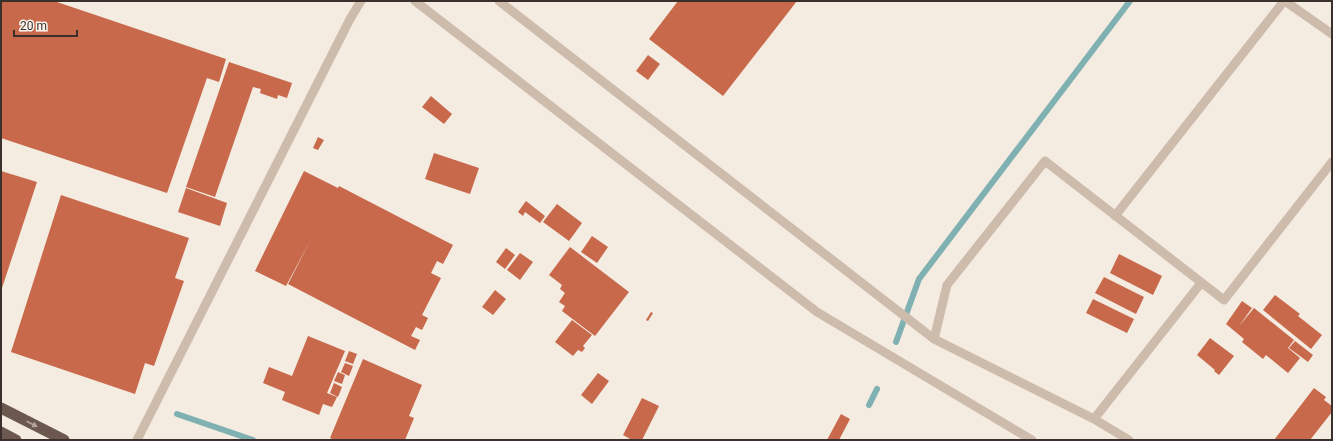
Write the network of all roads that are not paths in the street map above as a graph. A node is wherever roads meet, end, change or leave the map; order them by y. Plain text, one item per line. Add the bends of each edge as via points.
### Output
1 (361, 1) edge
2 (415, 1) edge
3 (499, 1) edge
4 (1284, 1) edge
5 (1332, 34) edge
6 (1332, 162) edge
7 (1115, 216) junction
8 (1201, 283) junction
9 (934, 339) junction
10 (1, 408) edge
11 (1094, 419) junction
12 (1, 432) edge
13 (16, 440) edge
14 (64, 440) edge
15 (137, 440) edge
16 (1032, 440) edge
17 (1129, 440) edge

1 - 15 lane
2 - 16 lane via 818,312
3 - 9 lane
4 - 5 lane
4 - 7 lane
6 - 8 lane via 1224,300
7 - 8 lane
7 - 9 lane via 1045,161 947,285
8 - 11 lane
9 - 11 lane
10 -> 14 highway
11 - 17 lane
12 - 13 highway

